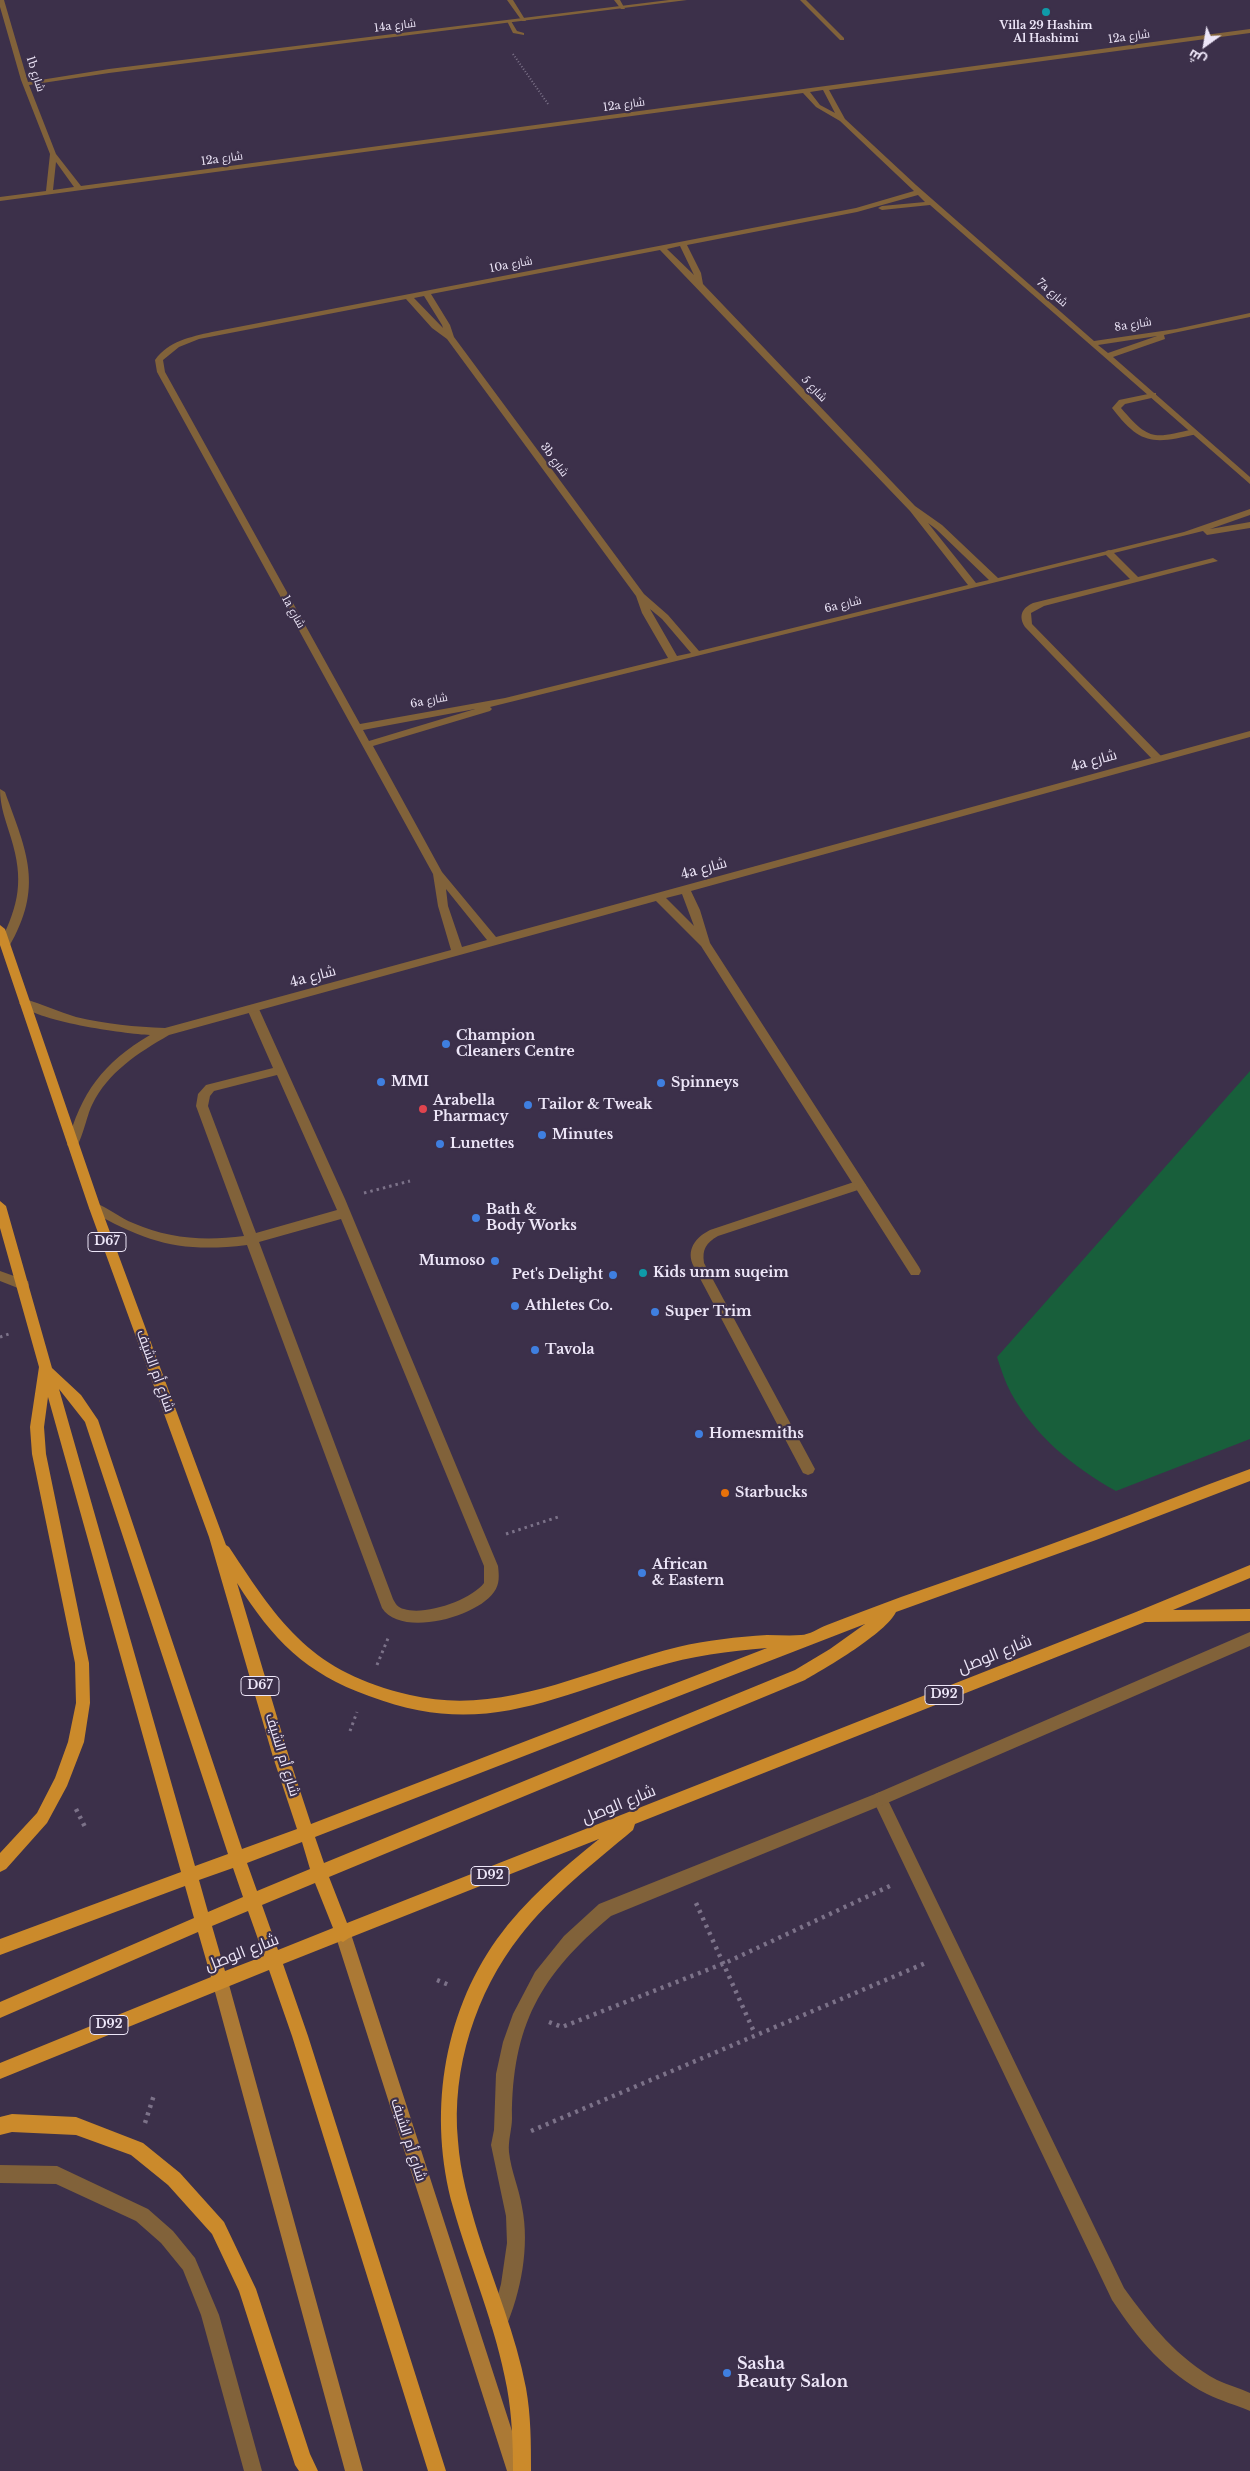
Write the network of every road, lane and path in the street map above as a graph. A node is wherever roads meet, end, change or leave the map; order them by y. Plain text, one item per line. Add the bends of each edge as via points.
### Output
1 (1, 0) edge
2 (510, 0) edge
3 (617, 0) edge
4 (684, 0) edge
5 (803, 0) edge
6 (623, 8) junction
7 (524, 20) junction
8 (509, 22) junction
9 (492, 24) junction
10 (1250, 31) edge
11 (522, 34) dead end
12 (842, 38) dead end
13 (25, 81) junction
14 (825, 88) junction
15 (805, 91) junction
16 (842, 120) junction
17 (561, 124) junction
18 (53, 154) junction
19 (79, 188) junction
20 (49, 192) junction
21 (919, 192) junction
22 (0, 199) edge
23 (932, 203) junction
24 (860, 209) junction
25 (682, 243) junction
26 (660, 247) junction
27 (699, 285) junction
28 (426, 292) junction
29 (408, 296) junction
30 (1250, 315) edge
31 (1176, 331) junction
32 (450, 337) junction
33 (1093, 343) junction
34 (167, 349) joint
35 (1108, 356) junction
36 (1153, 395) junction
37 (1194, 432) junction
38 (1250, 481) edge
39 (912, 508) junction
40 (1250, 512) edge
41 (1250, 525) edge
42 (1187, 534) junction
43 (1110, 553) junction
44 (1212, 561) dead end
45 (996, 580) junction
46 (1136, 580) junction
47 (974, 586) junction
48 (641, 596) junction
49 (696, 654) junction
50 (674, 660) junction
51 (505, 701) junction
52 (357, 728) junction
53 (1250, 734) edge
54 (366, 745) junction
55 (1158, 759) junction
56 (0, 792) edge
57 (438, 874) junction
58 (685, 890) junction
59 (658, 897) junction
60 (0, 929) edge
61 (495, 942) junction
62 (705, 943) junction
63 (5, 944) junction
64 (458, 953) junction
65 (25, 1002) junction
66 (253, 1009) junction
67 (165, 1032) junction
68 (280, 1070) junction
69 (73, 1145) junction
70 (410, 1181) dead end
71 (860, 1185) junction
72 (339, 1199) junction
73 (0, 1206) edge
74 (95, 1208) junction
75 (344, 1213) junction
76 (252, 1241) junction
77 (915, 1271) dead end
78 (0, 1276) edge
79 (23, 1286) junction
80 (45, 1369) junction
81 (808, 1469) dead end
82 (1250, 1474) edge
83 (558, 1517) dead end
84 (216, 1537) junction
85 (481, 1542) junction
86 (1250, 1570) edge
87 (894, 1606) junction
88 (1250, 1614) edge
89 (1140, 1617) junction
90 (1250, 1639) edge
91 (808, 1640) junction
92 (880, 1799) junction
93 (637, 1817) junction
94 (306, 1833) junction
95 (238, 1859) junction
96 (0, 1864) edge
97 (320, 1874) junction
98 (915, 1874) junction
99 (190, 1877) junction
100 (684, 1878) junction
101 (252, 1902) junction
102 (204, 1922) junction
103 (343, 1934) junction
104 (0, 1947) edge
105 (952, 1952) junction
106 (272, 1961) junction
107 (725, 1963) junction
108 (437, 1980) dead end
109 (220, 1981) junction
110 (475, 1994) junction
111 (0, 2010) edge
112 (522, 2012) junction
113 (755, 2034) junction
114 (0, 2071) edge
115 (0, 2126) edge
116 (500, 2145) junction
117 (0, 2174) edge
118 (498, 2326) junction
119 (1250, 2402) edge
120 (253, 2471) edge
121 (308, 2471) edge
122 (354, 2471) edge
123 (436, 2471) edge
124 (516, 2471) edge
125 (522, 2471) edge

1 - 13 street, 1b شارع
2 - 7 street
3 - 6 street
4 - 6 street, 14a شارع
5 - 12 street
6 - 7 street, 14a شارع
7 - 8 street, 14a شارع
8 - 9 street, 14a شارع
8 - 11 street via 516,32
9 - 13 street, 14a شارع
9 - 17 path
10 - 14 street, 12a شارع
13 - 18 street, 1b شارع
14 - 15 street, 12a شارع
14 - 16 street, 7a شارع
15 - 16 street, 7a شارع via 818,106
15 - 17 street, 12a شارع
16 - 21 street, 7a شارع
17 - 19 street, 12a شارع
18 - 19 street, 1b شارع
18 - 20 street, 1b شارع
19 - 20 street, 12a شارع
20 - 22 street, 12a شارع
21 - 23 street, 7a شارع
21 - 24 street, 10a شارع
23 - 24 street, 10a شارع
23 - 33 street, 7a شارع
24 - 25 street, 10a شارع
25 - 26 street, 10a شارع
25 - 27 street, شارع 5
26 - 27 street, شارع 5
26 - 28 street, 10a شارع
27 - 39 street, شارع 5
28 - 29 street, 10a شارع
28 - 32 street, 3b شارع
29 - 32 street, 3b شارع via 435,326
29 - 34 street, 10a شارع via 212,334
30 - 31 street, 8a شارع
31 - 33 street, 8a شارع
31 - 35 street, 8a شارع
32 - 48 street, 3b شارع
33 - 35 street, 7a شارع
34 - 52 street, 1a شارع via 159,360 161,372
35 - 36 street, 7a شارع
36 - 37 street, 7a شارع
36 - 37 street via 1122,402 1116,408 1148,437 1163,438
37 - 38 street, 7a شارع
39 - 45 street, شارع 5
39 - 47 street, شارع 5 via 921,524
40 - 42 street, 6a شارع
41 - 42 street, 6a شارع
42 - 43 street, 6a شارع
43 - 45 street, 6a شارع
43 - 46 street
44 - 46 street
45 - 47 street, 6a شارع
46 - 55 street via 1031,607 1024,618
47 - 49 street, 6a شارع
48 - 49 street, 3b شارع via 665,617
48 - 50 street, 3b شارع
49 - 50 street, 6a شارع
50 - 51 street, 6a شارع
51 - 52 street, 6a شارع
51 - 54 street, 6a شارع
52 - 54 street, 1a شارع
53 - 55 street, 4a شارع
54 - 57 street, 1a شارع
55 - 58 street, 4a شارع
56 - 63 street via 26,868 23,906
57 - 61 street, 1a شارع
57 - 64 street, 1a شارع via 443,906
58 - 59 street, 4a شارع
58 - 62 street
59 - 61 street, 4a شارع
59 - 62 street
60 - 63 main road, شارع أم الشيف / D67
61 - 64 street, 4a شارع
62 - 71 street
63 - 65 main road, شارع أم الشيف / D67
64 - 66 street, 4a شارع
65 - 67 street, 4a شارع via 55,1016 89,1025 126,1031
65 - 69 main road, شارع أم الشيف / D67
66 - 67 street, 4a شارع
66 - 68 street
67 - 69 street, 4a شارع via 135,1049 90,1093 79,1117
68 - 72 street
68 - 76 street via 210,1088 202,1100
69 - 74 main road, شارع أم الشيف / D67
70 - 72 path
71 - 77 street
71 - 81 street via 714,1233 704,1238 695,1254
72 - 75 street
73 - 79 main road
74 - 76 street via 120,1225 181,1244
74 - 84 main road, شارع أم الشيف / D67
75 - 76 street
75 - 85 street
76 - 85 street via 390,1608 398,1615 425,1617 480,1598 489,1589 493,1577
78 - 79 street
79 - 80 main road
80 - 95 main road via 81,1403 91,1420
80 - 96 main road via 37,1427 39,1454 82,1662 83,1703 76,1742 62,1781 42,1818
80 - 99 main road
82 - 87 main road via 1091,1536
83 - 85 path
84 - 91 main road via 263,1612 292,1644 328,1670 367,1690 408,1702 492,1707 534,1698 678,1654 747,1643
84 - 94 main road, شارع أم الشيف / D67
86 - 89 main road, شارع الوصل / D92
87 - 91 main road
87 - 97 main road via 835,1656 800,1675
88 - 89 main road
89 - 93 main road, شارع الوصل / D92
90 - 92 street
91 - 94 main road
92 - 98 street
92 - 100 street
93 - 103 main road, شارع الوصل / D92
93 - 110 main road via 575,1868 538,1904 502,1946
94 - 95 main road
94 - 97 main road, شارع أم الشيف / D67
95 - 99 main road
95 - 101 main road
97 - 101 main road
97 - 103 main road, شارع أم الشيف / D67
98 - 105 street
98 - 107 path
99 - 102 main road
99 - 104 main road
100 - 107 path
100 - 112 street via 605,1910 582,1929 560,1950
101 - 102 main road
101 - 106 main road
102 - 109 main road
102 - 111 main road
103 - 106 main road, شارع الوصل / D92
103 - 124 main road, شارع أم الشيف / D67
105 - 113 path
105 - 119 street via 1118,2294 1142,2330 1173,2360 1207,2384
106 - 109 main road, شارع الوصل / D92
106 - 123 main road via 300,2036
107 - 112 path via 562,2027
107 - 113 path
108 - 110 path
109 - 114 main road, شارع الوصل / D92
109 - 122 main road
110 - 118 main road via 456,2050 449,2107 452,2165
112 - 116 street via 506,2064
113 - 116 path
115 - 121 main road via 12,2123 76,2126 137,2149 174,2179 218,2228 247,2289
116 - 118 street via 515,2216 515,2250 511,2284
117 - 120 street via 57,2175 142,2215 167,2238 189,2264 210,2315
118 - 125 main road via 519,2402

